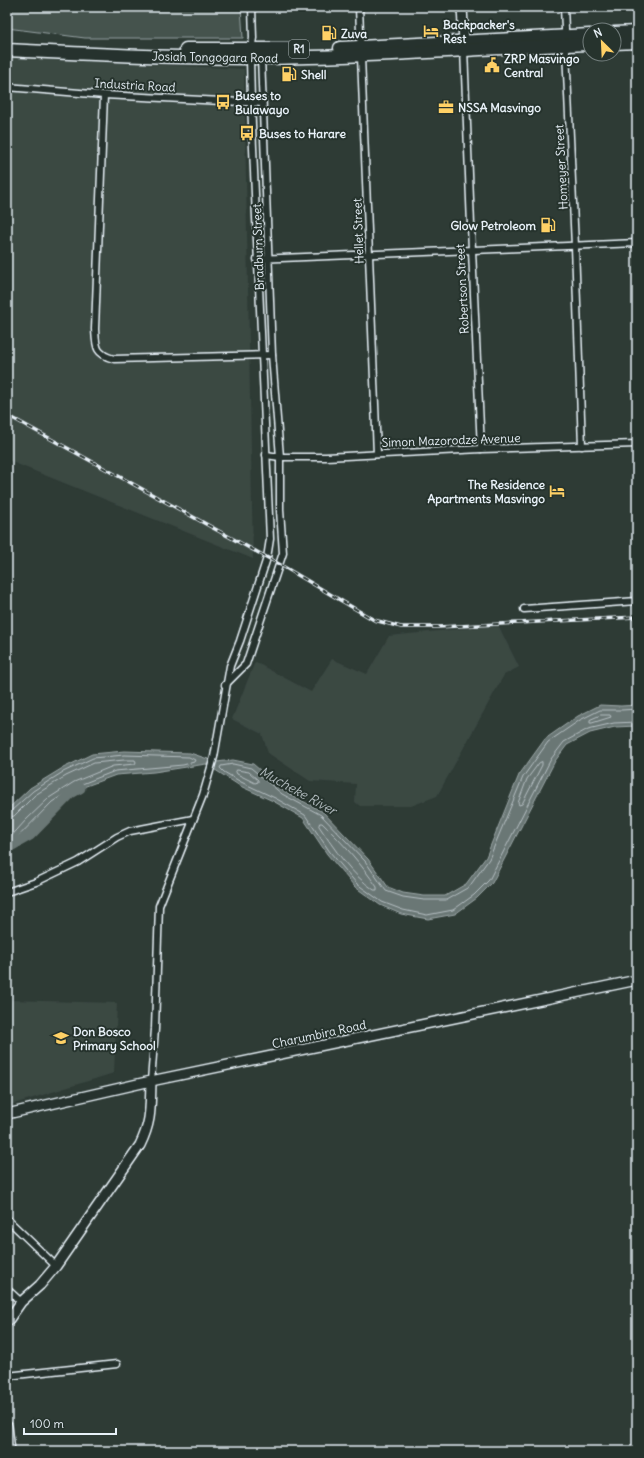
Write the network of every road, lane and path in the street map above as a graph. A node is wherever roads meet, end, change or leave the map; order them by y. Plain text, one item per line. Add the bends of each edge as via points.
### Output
1 (252, 7) edge
2 (359, 7) edge
3 (462, 7) edge
4 (564, 7) edge
5 (637, 32) edge
6 (622, 33) edge
7 (582, 37) edge
8 (252, 38) junction
9 (565, 41) junction
10 (7, 42) edge
11 (637, 42) edge
12 (582, 43) edge
13 (622, 43) edge
14 (464, 46) junction
15 (7, 50) edge
16 (361, 51) junction
17 (255, 54) junction
18 (7, 87) edge
19 (104, 95) junction
20 (251, 102) junction
21 (262, 103) junction
22 (637, 243) edge
23 (575, 246) junction
24 (472, 250) junction
25 (370, 255) junction
26 (257, 259) junction
27 (270, 259) junction
28 (262, 355) junction
29 (272, 355) junction
30 (637, 444) edge
31 (582, 446) junction
32 (481, 449) junction
33 (377, 454) junction
34 (266, 455) junction
35 (280, 457) junction
36 (637, 601) edge
37 (524, 609) dead end
38 (225, 685) junction
39 (193, 819) junction
40 (7, 892) edge
41 (637, 980) edge
42 (150, 1082) junction
43 (7, 1114) edge
44 (7, 1219) edge
45 (56, 1266) junction
46 (7, 1289) edge
47 (21, 1302) junction
48 (7, 1322) edge
49 (117, 1364) dead end
50 (7, 1376) edge
51 (7, 1426) edge
52 (10, 1451) edge

1 - 8 street, Bradburn Street
2 - 16 street, Hellet Street
3 - 14 street, Robertson Street
4 - 9 street, Homeyer Street
5 - 6 highway
7 - 9 highway, Josiah Tongogara Road / R1
8 - 17 street, Bradburn Street
8 - 17 street
9 - 12 highway, Josiah Tongogara Road / R1
9 - 14 highway, Josiah Tongogara Road / R1
9 - 23 street, Homeyer Street
10 - 17 highway, Josiah Tongogara Road / R1
11 - 13 highway
14 - 16 highway, Josiah Tongogara Road / R1
14 - 24 street, Robertson Street
15 - 17 highway, Josiah Tongogara Road / R1 via 92,55
16 - 17 highway, Josiah Tongogara Road / R1
16 - 25 street, Hellet Street
17 - 20 street, Bradburn Street
17 - 21 street, Bradburn Street
18 - 19 street, Industria Road
19 - 20 street, Industria Road
19 - 28 street via 95,329 99,352 114,359
20 - 21 street, Industria Road
20 - 26 street, Bradburn Street
21 - 27 street, Bradburn Street
22 - 23 street
23 - 24 street
23 - 31 street, Homeyer Street
24 - 25 street
24 - 32 street, Robertson Street
25 - 27 street
25 - 33 street, Hellet Street
26 - 27 street
26 - 28 street, Bradburn Street
27 - 29 street, Bradburn Street
28 - 29 street
28 - 34 street, Bradburn Street
29 - 35 street, Bradburn Street
30 - 31 street, Simon Mazorodze Avenue
31 - 32 street, Simon Mazorodze Avenue
32 - 33 street, Simon Mazorodze Avenue
33 - 35 street, Simon Mazorodze Avenue
34 - 35 street, Simon Mazorodze Avenue
34 - 38 street, Bradburn Street via 270,539 267,558
35 - 38 street, Bradburn Street via 283,553 246,664
36 - 37 street
38 - 39 street, Bradburn Street via 214,757
39 - 40 street via 130,831 117,836 71,866
39 - 42 street, Bradburn Street via 159,906 155,1030
41 - 42 street, Charumbira Road
42 - 43 street, Charumbira Road
42 - 45 street via 150,1118 140,1145
44 - 45 street
45 - 47 street
46 - 47 street
47 - 48 street
49 - 50 street
51 - 52 street

